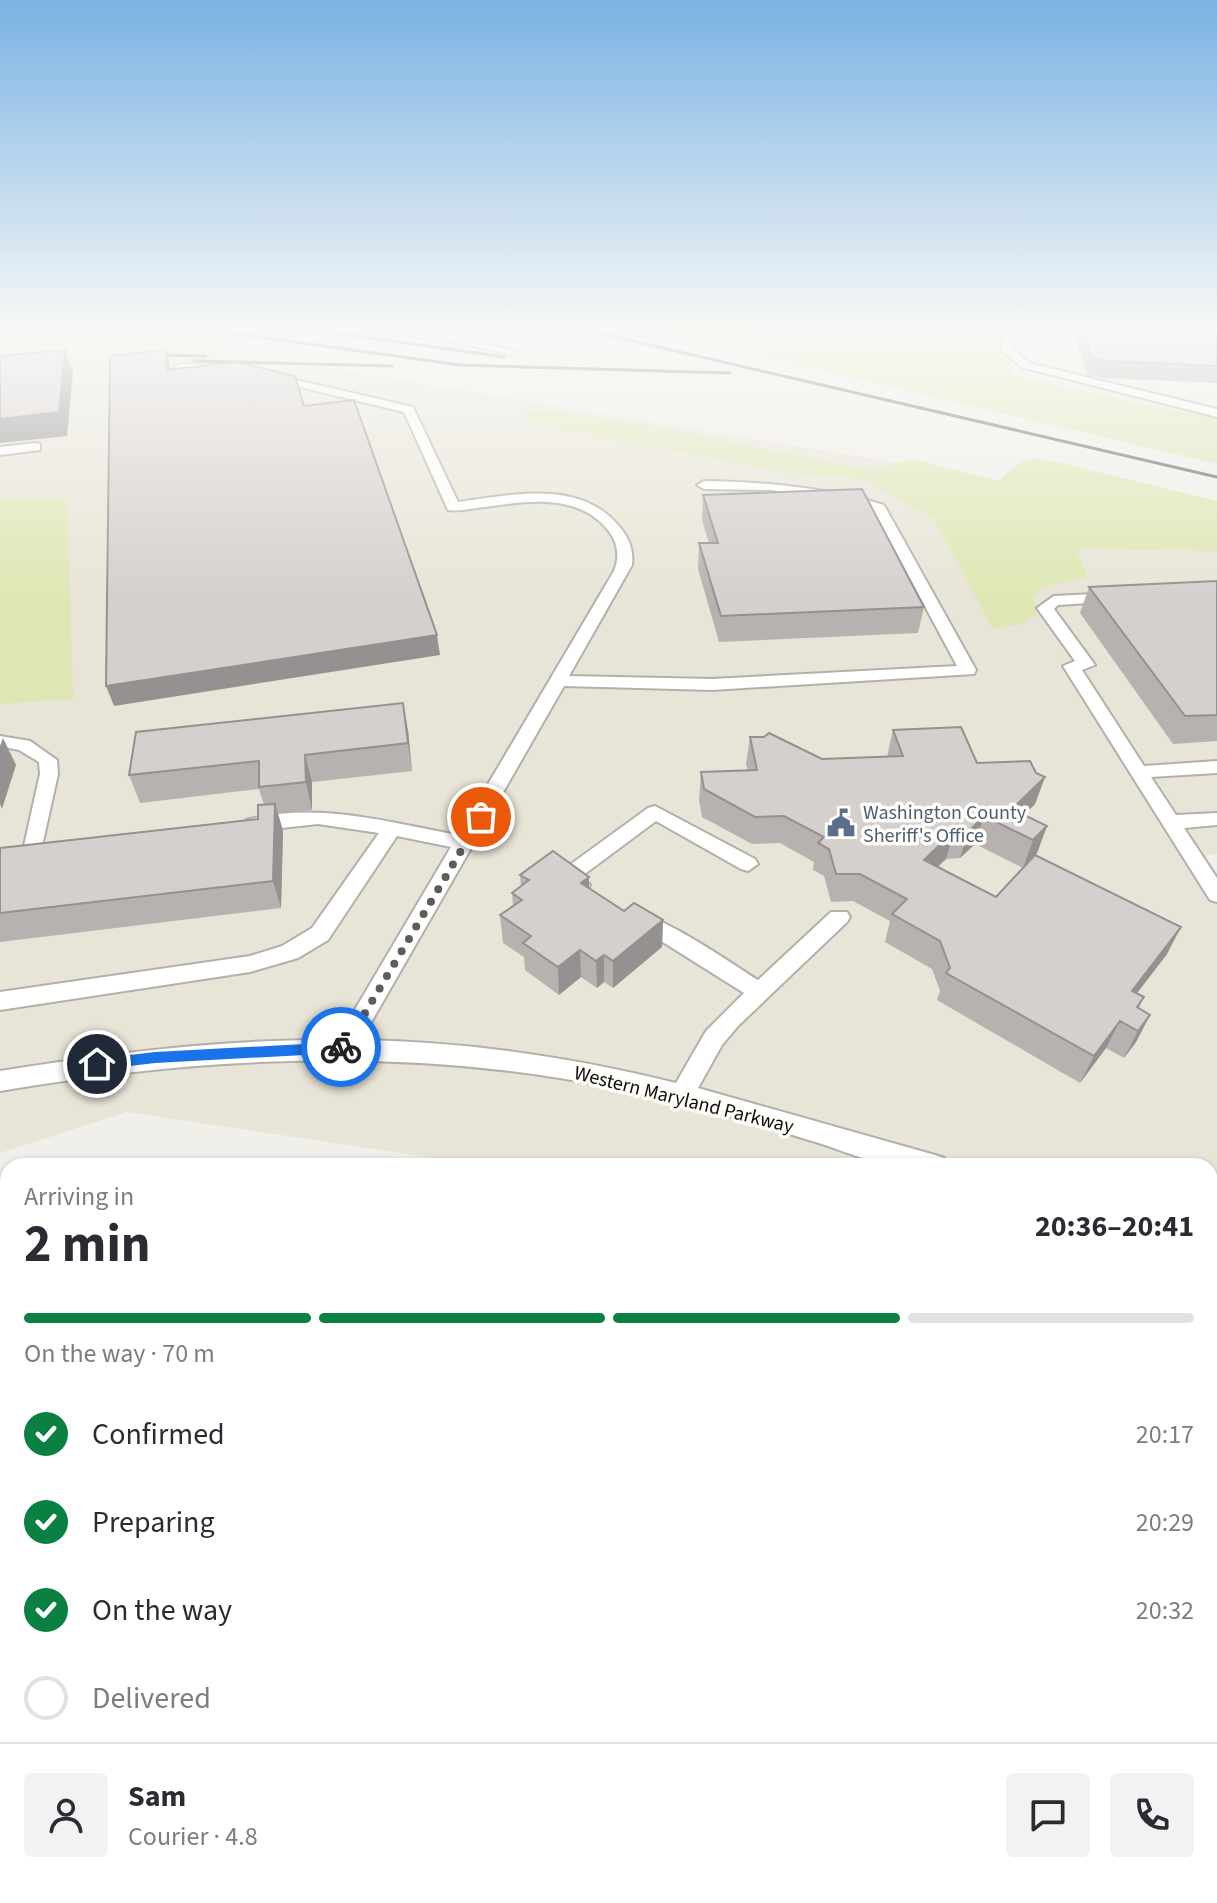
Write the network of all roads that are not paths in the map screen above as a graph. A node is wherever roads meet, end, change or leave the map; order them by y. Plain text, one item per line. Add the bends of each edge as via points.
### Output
1 (413, 420) edge
2 (35, 447) dead end
3 (0, 451) edge
4 (704, 485) dead end
5 (1128, 597) edge
6 (560, 681) junction
7 (0, 741) edge
8 (1217, 767) edge
9 (1139, 772) junction
10 (1217, 819) edge
11 (1171, 822) junction
12 (234, 827) edge
13 (392, 829) junction
14 (466, 843) junction
15 (11, 852) edge
16 (748, 864) dead end
17 (1217, 895) edge
18 (839, 917) dead end
19 (759, 992) junction
20 (0, 1001) edge
21 (345, 1047) junction
22 (0, 1081) edge
23 (682, 1094) junction
24 (907, 1158) edge

1 - 6 street via 453,507 565,500 608,518 627,549 628,558
2 - 3 street
4 - 6 street via 772,486 879,508 968,670 721,683
5 - 9 street via 1054,601 1045,608 1087,665 1071,666
6 - 14 street
7 - 15 street via 24,745 48,760 41,849
8 - 9 street
9 - 11 street
10 - 11 street
11 - 17 street
12 - 13 street via 318,818
13 - 14 street
13 - 20 street via 320,934 290,952 250,964
14 - 21 street
16 - 19 street via 655,812 567,877
18 - 19 street
19 - 23 street via 714,1038
21 - 22 street, Western Maryland Parkway via 155,1057
21 - 23 street, Western Maryland Parkway via 518,1063
23 - 24 street, Western Maryland Parkway

